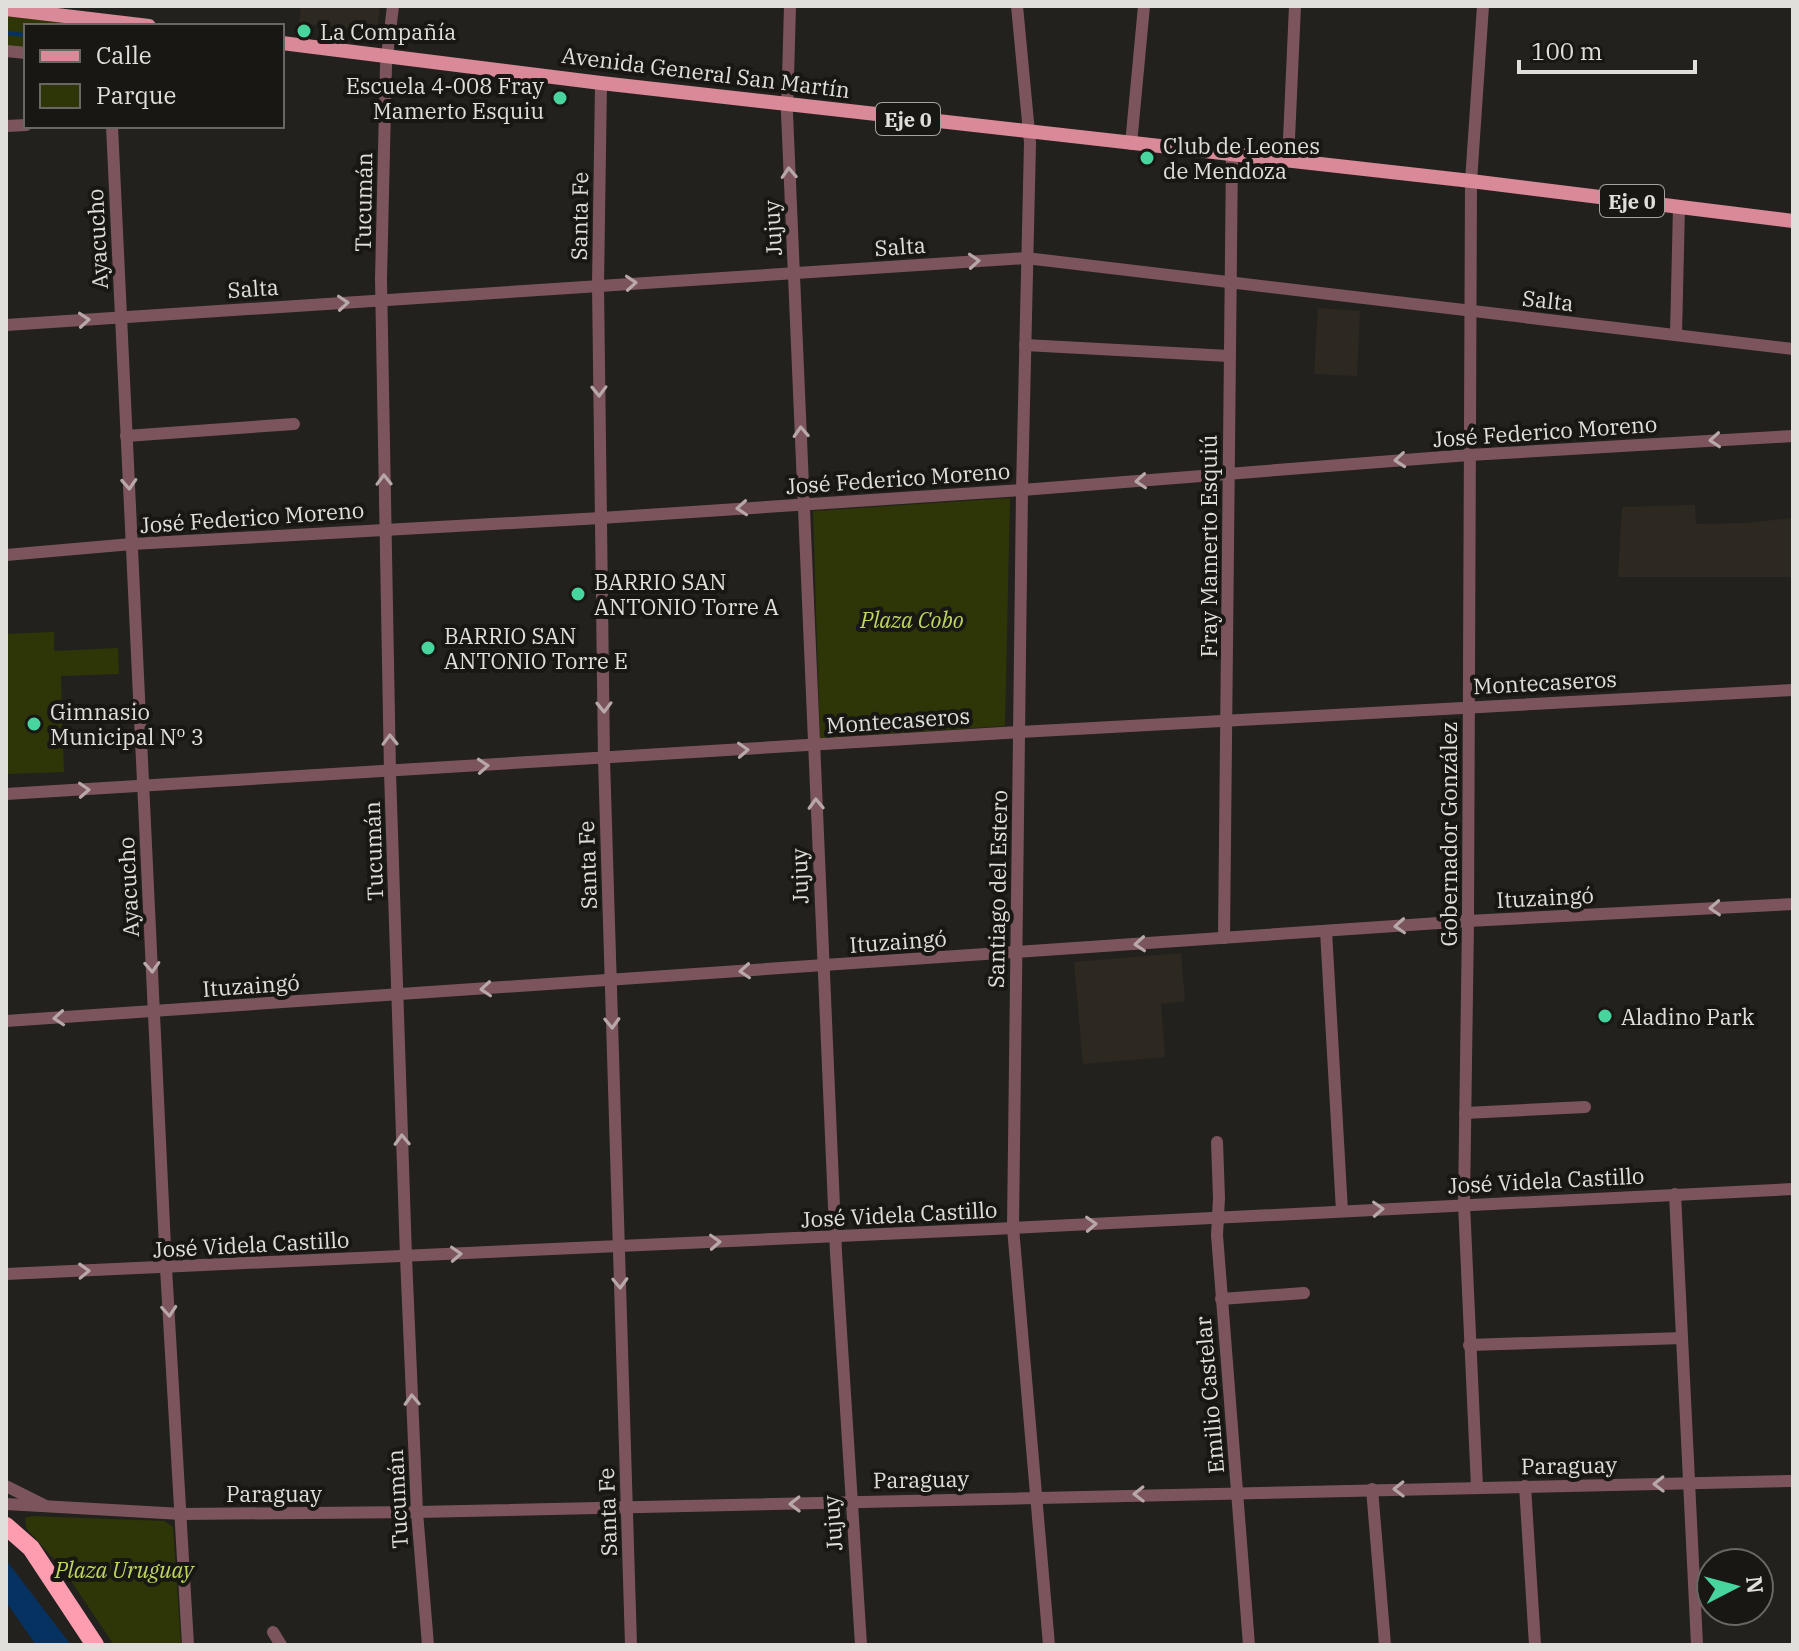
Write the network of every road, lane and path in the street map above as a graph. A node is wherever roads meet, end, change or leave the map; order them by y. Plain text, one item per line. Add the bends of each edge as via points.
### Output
1 (393, 6) edge
2 (790, 6) edge
3 (1017, 6) edge
4 (1144, 6) edge
5 (1295, 6) edge
6 (1483, 6) edge
7 (6, 9) edge
8 (107, 23) edge
9 (284, 43) edge
10 (387, 55) junction
11 (601, 83) junction
12 (787, 104) junction
13 (112, 128) edge
14 (1030, 133) junction
15 (1131, 144) junction
16 (1232, 154) junction
17 (1288, 161) junction
18 (1471, 181) junction
19 (1679, 206) junction
20 (1793, 221) edge
21 (1026, 258) junction
22 (794, 273) junction
23 (1230, 283) junction
24 (598, 285) junction
25 (381, 300) junction
26 (1470, 312) junction
27 (121, 317) junction
28 (6, 325) edge
29 (1676, 335) junction
30 (1025, 345) junction
31 (1793, 349) edge
32 (1229, 356) junction
33 (294, 424) dead end
34 (126, 436) junction
35 (1793, 436) edge
36 (1469, 455) junction
37 (1228, 474) junction
38 (1022, 490) junction
39 (804, 504) junction
40 (601, 518) junction
41 (385, 528) junction
42 (132, 544) junction
43 (6, 555) edge
44 (1793, 690) edge
45 (1468, 706) junction
46 (1226, 722) junction
47 (1020, 732) junction
48 (814, 746) junction
49 (604, 759) junction
50 (390, 772) junction
51 (143, 786) junction
52 (6, 794) edge
53 (1793, 904) edge
54 (1468, 921) junction
55 (1326, 931) junction
56 (1224, 938) junction
57 (1016, 952) junction
58 (823, 966) junction
59 (611, 980) junction
60 (398, 995) junction
61 (154, 1011) junction
62 (6, 1021) edge
63 (1585, 1107) dead end
64 (1465, 1113) junction
65 (1217, 1142) dead end
66 (1793, 1189) edge
67 (1675, 1194) junction
68 (1464, 1204) junction
69 (1342, 1211) junction
70 (1217, 1218) junction
71 (1013, 1228) junction
72 (835, 1237) junction
73 (619, 1247) junction
74 (406, 1257) junction
75 (166, 1268) junction
76 (6, 1274) edge
77 (1304, 1293) dead end
78 (1221, 1299) junction
79 (1682, 1338) junction
80 (1469, 1345) junction
81 (1793, 1481) edge
82 (1690, 1483) junction
83 (6, 1486) edge
84 (1525, 1486) junction
85 (1477, 1487) junction
86 (1372, 1489) junction
87 (1237, 1492) junction
88 (1036, 1497) junction
89 (850, 1502) junction
90 (6, 1504) edge
91 (50, 1508) junction
92 (627, 1509) junction
93 (417, 1512) junction
94 (182, 1514) junction
95 (6, 1526) edge
96 (273, 1632) dead end
97 (95, 1645) edge
98 (188, 1645) edge
99 (281, 1645) edge
100 (428, 1645) edge
101 (631, 1645) edge
102 (861, 1645) edge
103 (1049, 1645) edge
104 (1249, 1645) edge
105 (1385, 1645) edge
106 (1535, 1645) edge
107 (1697, 1645) edge

1 - 10 street, Tucumán
2 - 12 street, Jujuy
3 - 14 street, Santiago del Estero
4 - 15 street
5 - 17 street
6 - 18 street, Gobernador González
7 - 8 main road
9 - 10 main road, Avenida General San Martín / Eje 0
10 - 11 main road, Avenida General San Martín / Eje 0
10 - 25 street, Tucumán
11 - 12 main road, Avenida General San Martín / Eje 0
11 - 24 street, Santa Fe
12 - 14 main road, Avenida General San Martín / Eje 0
22 -> 12 street, Jujuy
13 - 27 street, Ayacucho
14 - 15 main road, Avenida General San Martín / Eje 0
14 - 21 street, Santiago del Estero
15 - 16 main road, Avenida General San Martín / Eje 0
16 - 17 main road, Avenida General San Martín / Eje 0
16 - 23 street, Fray Mamerto Esquiú
17 - 18 main road, Avenida General San Martín / Eje 0
18 - 19 main road, Avenida General San Martín / Eje 0
18 - 26 street, Gobernador González
19 - 20 main road, Avenida General San Martín / Eje 0
19 - 29 street
22 -> 21 street, Salta
21 - 23 street, Salta
21 - 30 street, Santiago del Estero
24 -> 22 street, Salta
39 -> 22 street, Jujuy
23 - 26 street, Salta
23 - 32 street, Fray Mamerto Esquiú
24 - 25 street, Salta
24 -> 40 street, Santa Fe
27 -> 25 street, Salta
41 -> 25 street, Tucumán
26 - 29 street, Salta
26 - 36 street, Gobernador González
28 -> 27 street, Salta
27 - 34 street, Ayacucho
29 - 31 street, Salta
30 - 32 street
30 - 38 street, Santiago del Estero
32 - 37 street, Fray Mamerto Esquiú
33 - 34 street
34 -> 42 street, Ayacucho
35 -> 36 street, José Federico Moreno
36 -> 37 street, José Federico Moreno
36 - 45 street, Gobernador González
37 -> 38 street, José Federico Moreno
37 - 46 street, Fray Mamerto Esquiú
38 - 39 street, José Federico Moreno
38 - 47 street, Santiago del Estero
39 -> 40 street, José Federico Moreno
39 - 48 street, Jujuy
40 - 41 street, José Federico Moreno
40 -> 49 street, Santa Fe
41 - 42 street, José Federico Moreno
50 -> 41 street, Tucumán
42 - 43 street, José Federico Moreno
42 - 51 street, Ayacucho
44 - 45 street, Montecaseros
45 - 46 street, Montecaseros
45 - 54 street, Gobernador González
46 - 47 street, Montecaseros
46 - 56 street, Fray Mamerto Esquiú
47 - 48 street, Montecaseros
47 - 57 street, Santiago del Estero
49 -> 48 street, Montecaseros
58 -> 48 street, Jujuy
50 -> 49 street, Montecaseros
49 - 59 street, Santa Fe
50 - 51 street, Montecaseros
50 - 60 street, Tucumán
52 -> 51 street, Montecaseros
51 -> 61 street, Ayacucho
53 -> 54 street, Ituzaingó
54 -> 55 street, Ituzaingó
54 - 64 street, Gobernador González
55 - 56 street, Ituzaingó
55 - 69 street
56 -> 57 street, Ituzaingó
57 - 58 street, Ituzaingó
57 - 71 street, Santiago del Estero
58 -> 59 street, Ituzaingó
58 - 72 street, Jujuy
59 -> 60 street, Ituzaingó
59 -> 73 street, Santa Fe
60 - 61 street, Ituzaingó
74 -> 60 street, Tucumán
61 -> 62 street, Ituzaingó
61 - 75 street, Ayacucho
63 - 64 street
64 - 68 street, Gobernador González
65 - 70 street, Emilio Castelar
66 - 67 street, José Videla Castillo
67 - 68 street, José Videla Castillo
67 - 79 street
69 -> 68 street, José Videla Castillo
68 - 80 street, Gobernador González
69 - 70 street, José Videla Castillo
71 -> 70 street, José Videla Castillo
70 - 78 street, Emilio Castelar
71 - 72 street, José Videla Castillo
71 - 88 street, Santiago del Estero
73 -> 72 street, José Videla Castillo
72 - 89 street, Jujuy
74 -> 73 street, José Videla Castillo
73 -> 92 street, Santa Fe
74 - 75 street, José Videla Castillo
93 -> 74 street, Tucumán
76 -> 75 street, José Videla Castillo
75 -> 94 street, Ayacucho
77 - 78 street
78 - 87 street, Emilio Castelar
79 - 80 street
79 - 82 street
80 - 85 street, Gobernador González
81 - 82 street, Paraguay
82 -> 84 street, Paraguay
82 - 107 street
83 - 91 street, Paraguay
84 - 85 street, Paraguay
84 - 106 street
85 -> 86 street, Paraguay
86 - 87 street, Paraguay
86 - 105 street
87 -> 88 street, Paraguay
87 - 104 street, Emilio Castelar
88 - 89 street, Paraguay
88 - 103 street, Santiago del Estero
89 -> 92 street, Paraguay
89 - 102 street, Jujuy
90 - 91 street, Paraguay
91 - 94 street, Paraguay
92 - 93 street, Paraguay
92 - 101 street, Santa Fe
93 - 94 street, Paraguay
93 - 100 street, Tucumán
94 - 98 street, Ayacucho
95 - 97 highway via 31,1548
96 - 99 street

